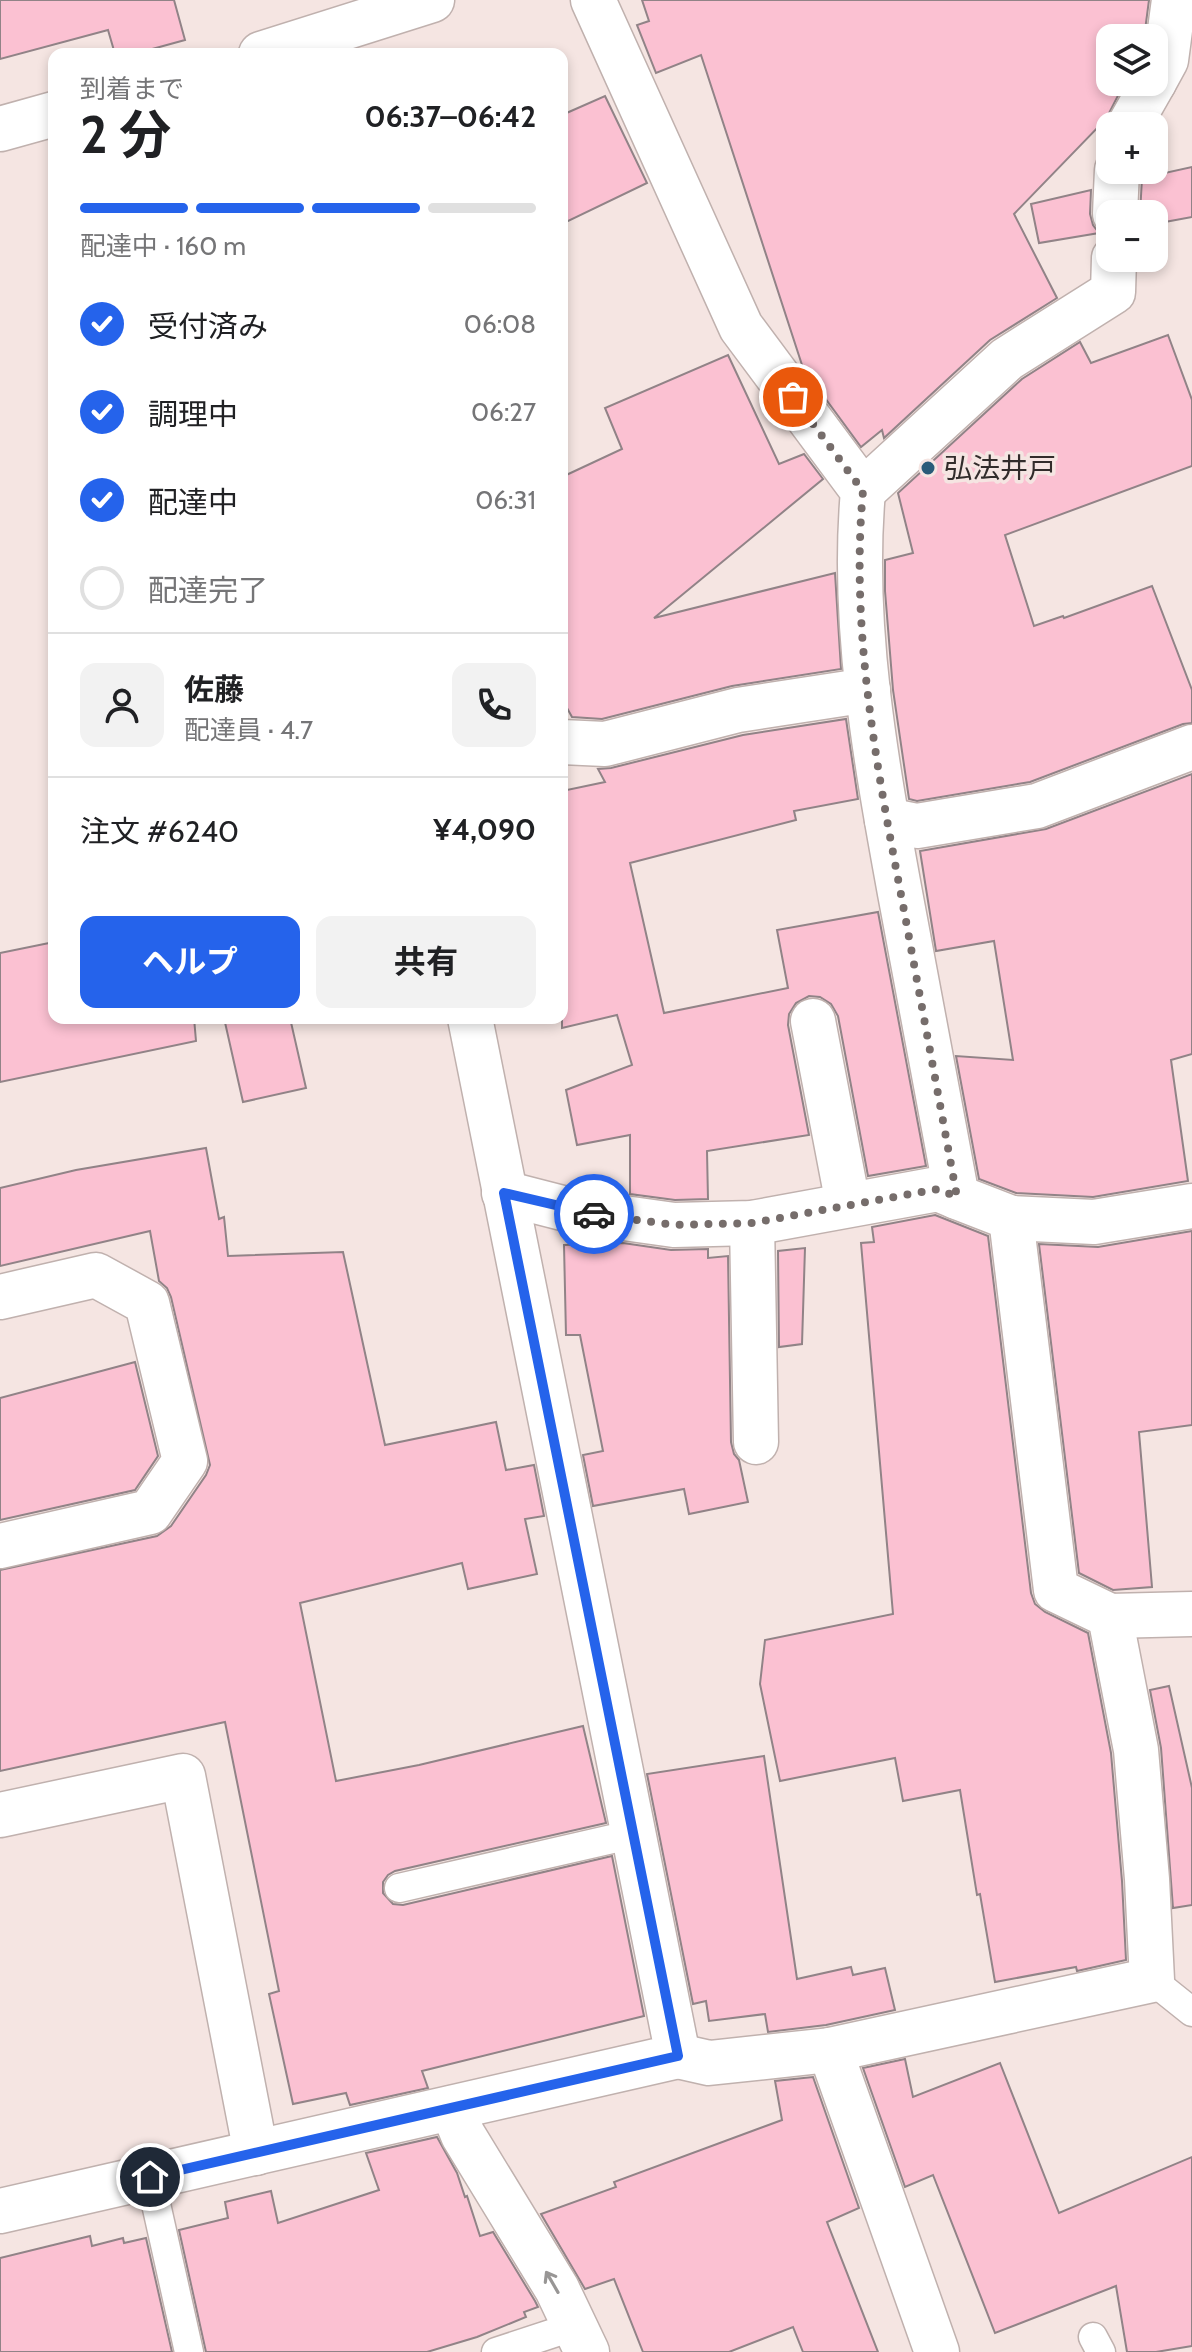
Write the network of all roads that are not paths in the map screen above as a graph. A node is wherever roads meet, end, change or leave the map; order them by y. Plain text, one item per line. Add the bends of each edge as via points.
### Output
1 (432, 0) edge
2 (593, 0) edge
3 (1174, 0) edge
4 (1168, 45) edge
5 (280, 48) edge
6 (48, 116) edge
7 (0, 129) edge
8 (1114, 272) edge
9 (863, 491) junction
10 (868, 690) junction
11 (568, 742) edge
12 (1192, 747) edge
13 (887, 820) junction
14 (813, 1021) dead end
15 (471, 1024) edge
16 (504, 1193) junction
17 (957, 1197) junction
18 (848, 1204) junction
19 (1192, 1206) edge
20 (1011, 1218) junction
21 (752, 1223) junction
22 (0, 1297) edge
23 (756, 1442) dead end
24 (0, 1546) edge
25 (1192, 1614) edge
26 (1110, 1616) junction
27 (0, 1815) edge
28 (634, 1834) junction
29 (399, 1888) dead end
30 (1152, 1980) junction
31 (1192, 2012) edge
32 (830, 2050) junction
33 (678, 2056) junction
34 (452, 2108) junction
35 (256, 2153) junction
36 (150, 2177) junction
37 (0, 2211) edge
38 (581, 2339) edge
39 (189, 2352) edge
40 (496, 2352) edge
41 (937, 2352) edge

1 - 5 street
2 - 9 street via 741,327
3 - 4 street
6 - 7 street
8 - 9 street via 1113,292 1007,359
9 - 10 street via 858,541
10 - 11 street via 738,710 605,744
10 - 13 street
12 - 13 street via 1037,806 917,826
13 - 17 street
14 - 18 street
15 - 16 street
16 - 21 street via 574,1211 674,1225
16 - 28 street
17 - 18 street via 938,1189
17 - 20 street
18 - 21 street
19 - 20 street via 1094,1222
20 - 26 street via 1056,1590
21 - 23 street
22 - 24 street via 96,1275 147,1303 185,1461 150,1512
25 - 26 street
26 - 30 street via 1136,1750
27 - 35 street via 183,1776
28 - 29 lane
28 - 33 street
30 - 31 lane
30 - 32 street
32 - 33 street via 709,2063
32 - 41 street
33 - 34 street
34 - 35 street
38 -> 34 street
35 - 36 street
36 - 37 street
36 - 39 lane
38 - 40 lane

